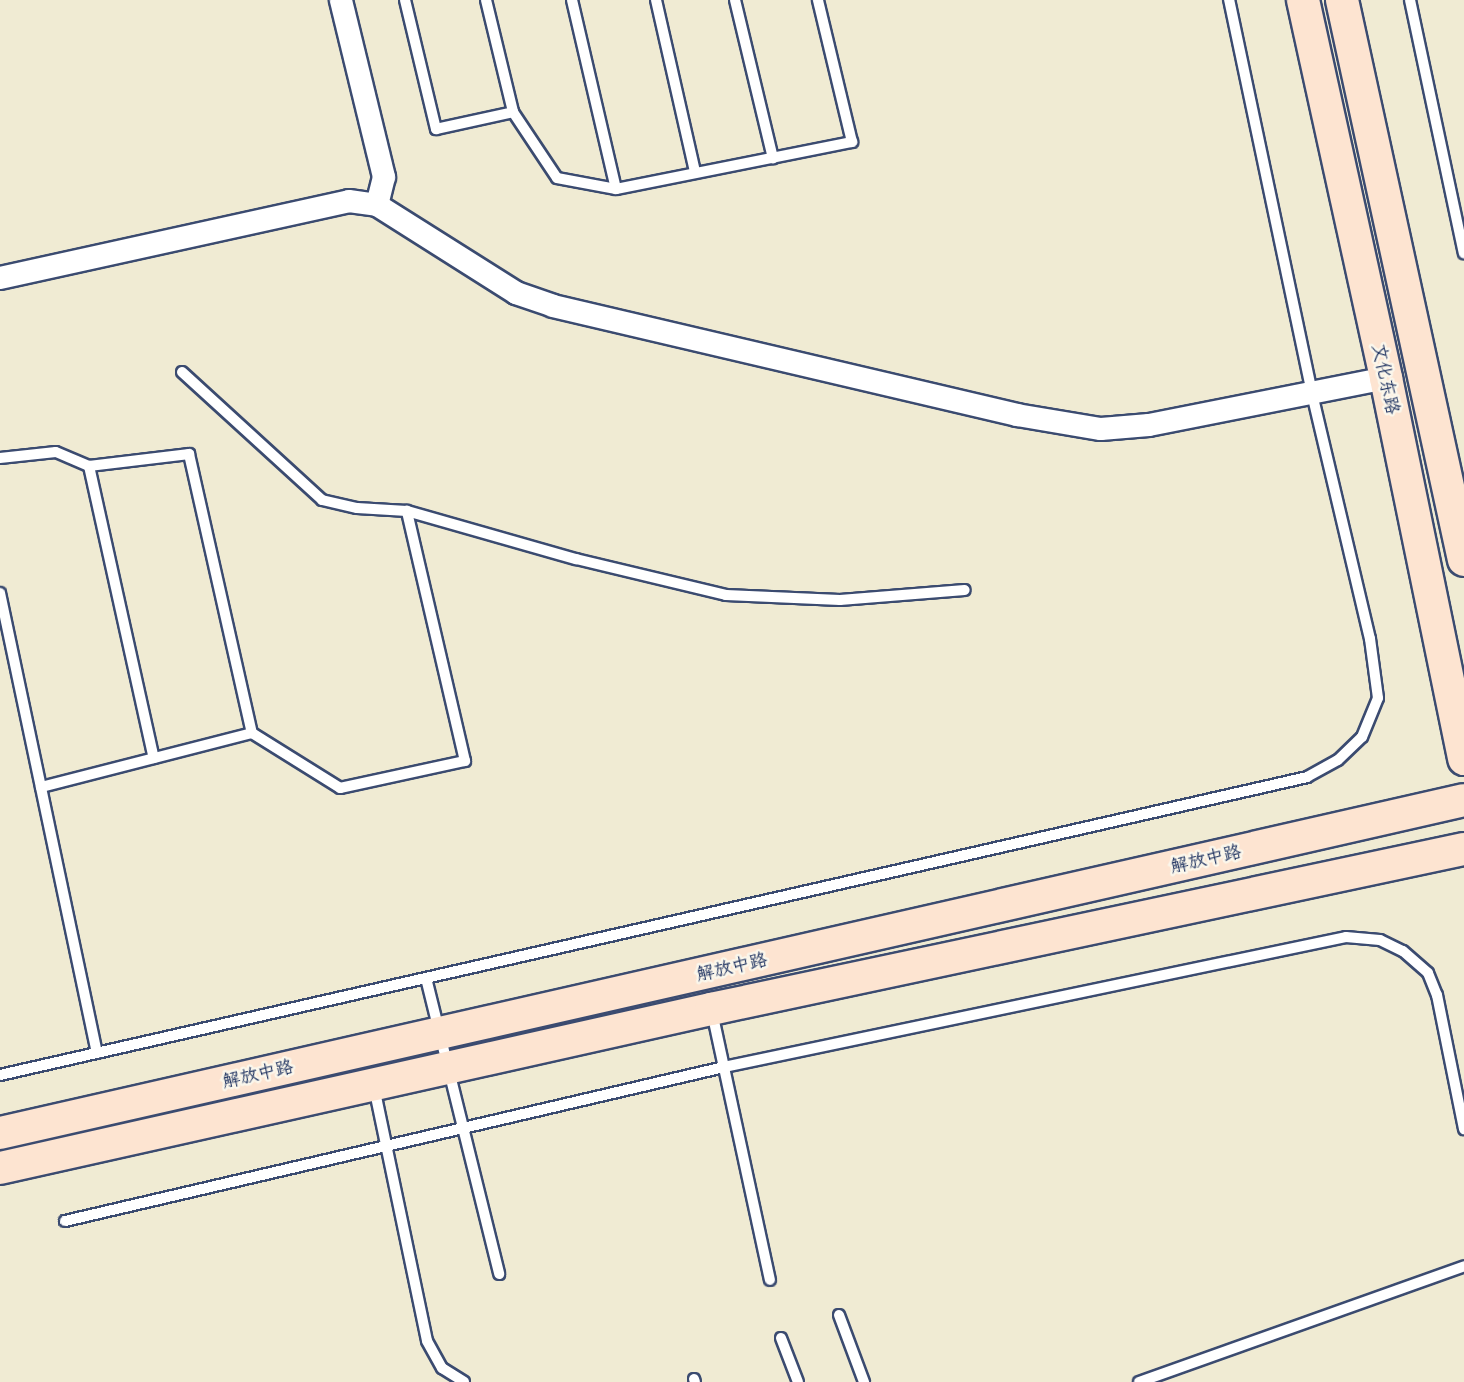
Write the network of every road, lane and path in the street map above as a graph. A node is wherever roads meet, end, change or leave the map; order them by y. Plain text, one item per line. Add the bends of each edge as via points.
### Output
1 (341, 0) edge
2 (405, 0) edge
3 (486, 0) edge
4 (572, 0) edge
5 (656, 0) edge
6 (735, 0) edge
7 (818, 0) edge
8 (1229, 0) edge
9 (1303, 0) edge
10 (1342, 0) edge
11 (1410, 0) edge
12 (513, 112) junction
13 (773, 158) junction
14 (694, 172) junction
15 (616, 189) junction
16 (377, 206) junction
17 (1464, 253) edge
18 (0, 278) edge
19 (182, 372) dead end
20 (1386, 378) junction
21 (1312, 393) junction
22 (0, 458) edge
23 (89, 466) junction
24 (407, 511) junction
25 (1464, 560) edge
26 (965, 590) dead end
27 (0, 593) edge
28 (252, 734) junction
29 (154, 758) junction
30 (1464, 759) edge
31 (41, 787) junction
32 (1464, 800) edge
33 (1464, 849) edge
34 (426, 978) junction
35 (711, 1009) junction
36 (440, 1033) junction
37 (97, 1053) junction
38 (448, 1067) junction
39 (724, 1067) junction
40 (0, 1075) edge
41 (374, 1084) junction
42 (463, 1128) junction
43 (1464, 1129) edge
44 (0, 1133) edge
45 (386, 1146) junction
46 (0, 1168) edge
47 (65, 1221) dead end
48 (1464, 1266) edge
49 (499, 1274) dead end
50 (770, 1280) dead end
51 (839, 1315) dead end
52 (782, 1338) dead end
53 (464, 1382) edge
54 (798, 1382) edge
55 (864, 1382) edge
56 (1139, 1382) edge

1 - 16 street via 384,177
2 - 12 lane via 435,129
3 - 12 lane
4 - 15 lane
5 - 14 lane
6 - 13 lane
7 - 13 lane via 852,142
8 - 21 lane
9 - 20 street, 文化东路
10 - 25 street, 文化东路
11 - 17 lane
12 - 15 lane via 557,178
13 - 14 lane
14 - 15 lane
16 - 18 street via 349,201
16 - 21 street via 516,293 553,306 1017,415 1101,429 1149,425
19 - 24 lane via 322,500 357,508
20 - 21 street
20 - 30 street, 文化东路
21 - 34 lane via 1370,639 1378,698 1362,737 1338,760 1307,777
22 - 23 lane via 56,452
23 - 28 lane via 189,454
23 - 29 lane
24 - 26 lane via 576,559 726,595 840,600
24 - 28 lane via 465,761 340,788
27 - 31 lane
28 - 29 lane
29 - 31 lane
31 - 37 lane
32 - 36 street, 解放中路
33 - 35 street, 解放中路
34 - 36 lane
34 - 37 lane
35 - 38 street, 解放中路
35 - 39 lane
36 - 38 lane
36 - 44 street, 解放中路
37 - 40 lane
38 - 41 street, 解放中路
38 - 42 lane
39 - 42 lane
39 - 43 lane via 1346,937 1380,940 1403,951 1428,973 1437,995
39 - 50 lane
41 - 45 lane
41 - 46 street, 解放中路
42 - 45 lane
42 - 49 lane
45 - 47 lane
45 - 53 lane via 426,1341 442,1368
48 - 56 lane
51 - 55 lane
52 - 54 lane

